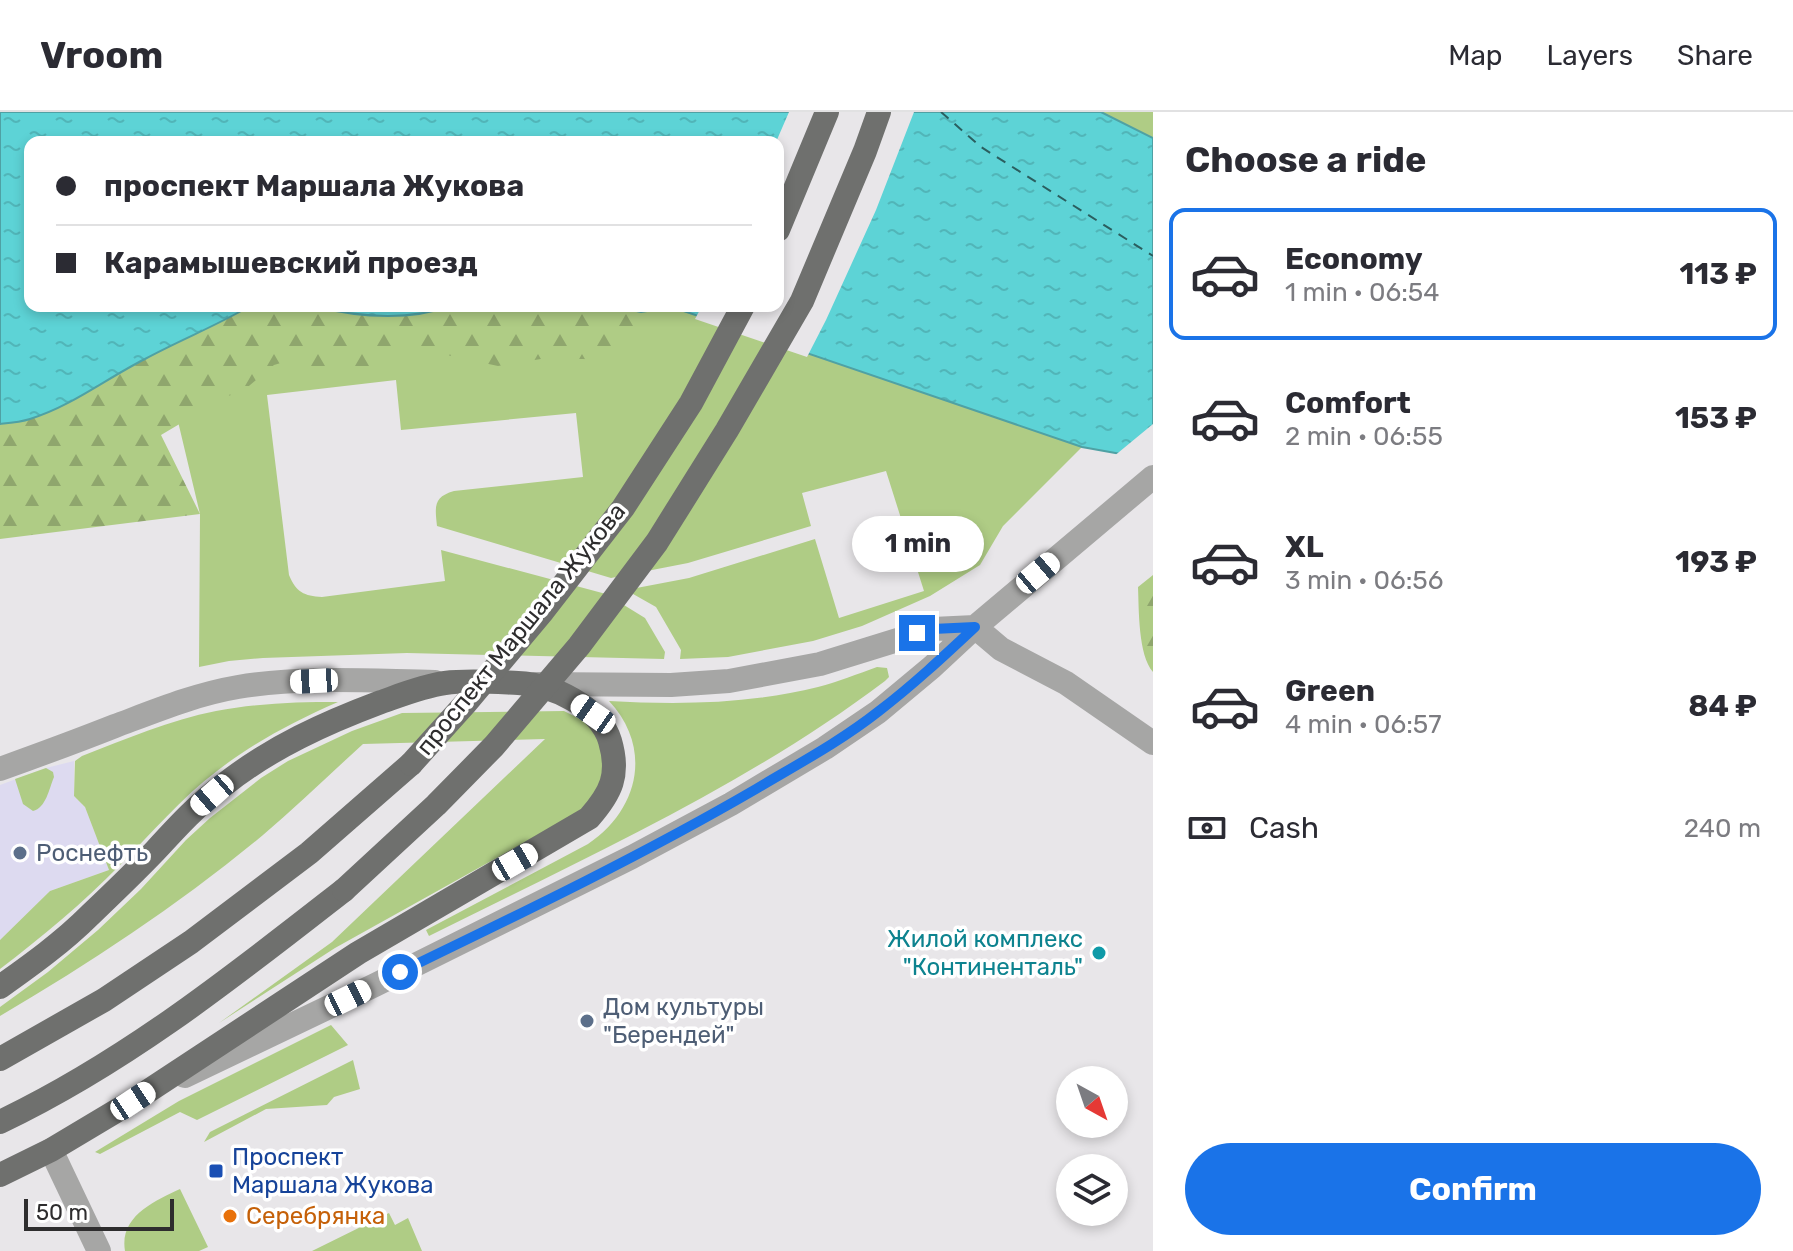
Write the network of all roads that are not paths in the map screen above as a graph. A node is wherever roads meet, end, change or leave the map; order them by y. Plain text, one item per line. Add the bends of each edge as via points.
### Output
1 (827, 112) edge
2 (879, 112) edge
3 (784, 216) edge
4 (740, 312) edge
5 (1153, 477) edge
6 (975, 627) junction
7 (445, 683) junction
8 (531, 684) junction
9 (1153, 743) edge
10 (0, 769) edge
11 (0, 987) edge
12 (0, 1059) edge
13 (133, 1101) junction
14 (0, 1122) edge
15 (51, 1150) junction
16 (0, 1175) edge
17 (99, 1251) edge

1 - 3 main road
2 - 14 main road, проспект Маршала Жукова, bridge via 802,301 727,430 657,542 494,746 344,890 220,987 135,1045
4 - 12 main road, проспект Маршала Жукова, bridge via 691,403 623,508 543,611 411,764 309,853 191,942 104,1000
5 - 6 street
6 - 8 street via 933,629 820,664 729,681
6 - 9 street via 1001,649 1066,683
6 - 13 street via 878,712 731,804
7 - 8 main road
7 - 10 street via 265,683 205,694
7 - 11 main road via 345,715 251,765 199,806 87,918
8 - 13 main road via 573,700 607,731 614,779 589,818 358,953
13 - 15 main road
15 - 16 main road
15 - 17 street

